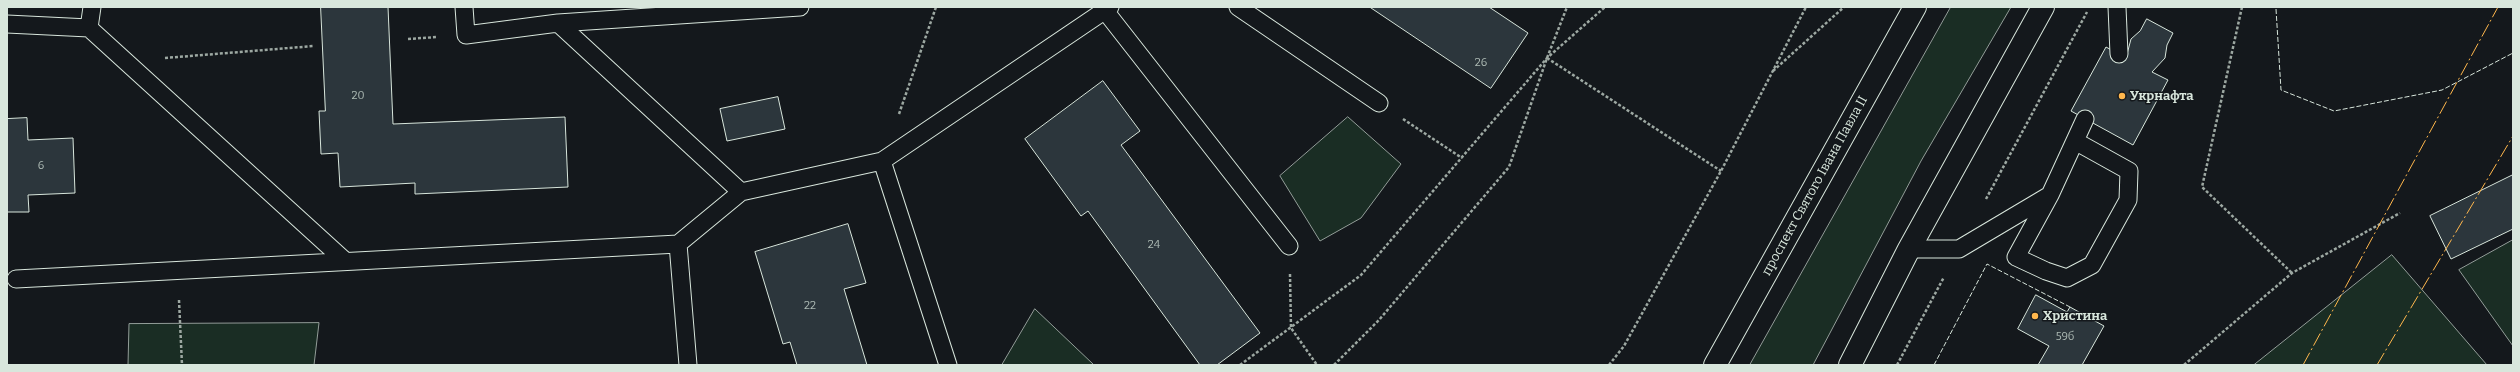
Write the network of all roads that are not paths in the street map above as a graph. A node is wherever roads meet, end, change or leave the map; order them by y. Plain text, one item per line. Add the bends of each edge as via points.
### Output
1 (92, 7) edge
2 (464, 7) edge
3 (800, 7) edge
4 (1238, 7) edge
5 (1915, 7) edge
6 (2043, 7) edge
7 (2117, 7) edge
8 (1108, 10) edge
9 (558, 23) junction
10 (7, 24) edge
11 (89, 28) junction
12 (2119, 54) dead end
13 (1379, 103) road end
14 (2085, 119) dead end
15 (2075, 141) junction
16 (882, 161) junction
17 (741, 192) junction
18 (2050, 195) junction
19 (678, 244) junction
20 (1289, 246) road end
21 (1909, 249) junction
22 (344, 260) junction
23 (16, 279) dead end
24 (688, 365) edge
25 (948, 365) edge
26 (1715, 365) edge
27 (1850, 365) edge

1 - 11 lane
2 - 9 lane via 466,35
3 - 9 lane
4 - 13 lane
5 - 26 main road, проспект Святого Івана Павла II
6 - 21 main road
7 - 12 lane
8 - 16 lane
8 - 20 lane
9 - 17 lane
10 - 11 lane
11 - 22 lane
14 - 15 lane
15 - 18 lane
15 - 18 lane via 2129,171 2128,200 2092,266 2067,278 2016,257
16 - 17 lane
16 - 25 lane
17 - 19 lane
18 - 21 lane via 1959,248
19 - 22 lane
19 - 24 lane
21 - 27 main road
22 - 23 lane

